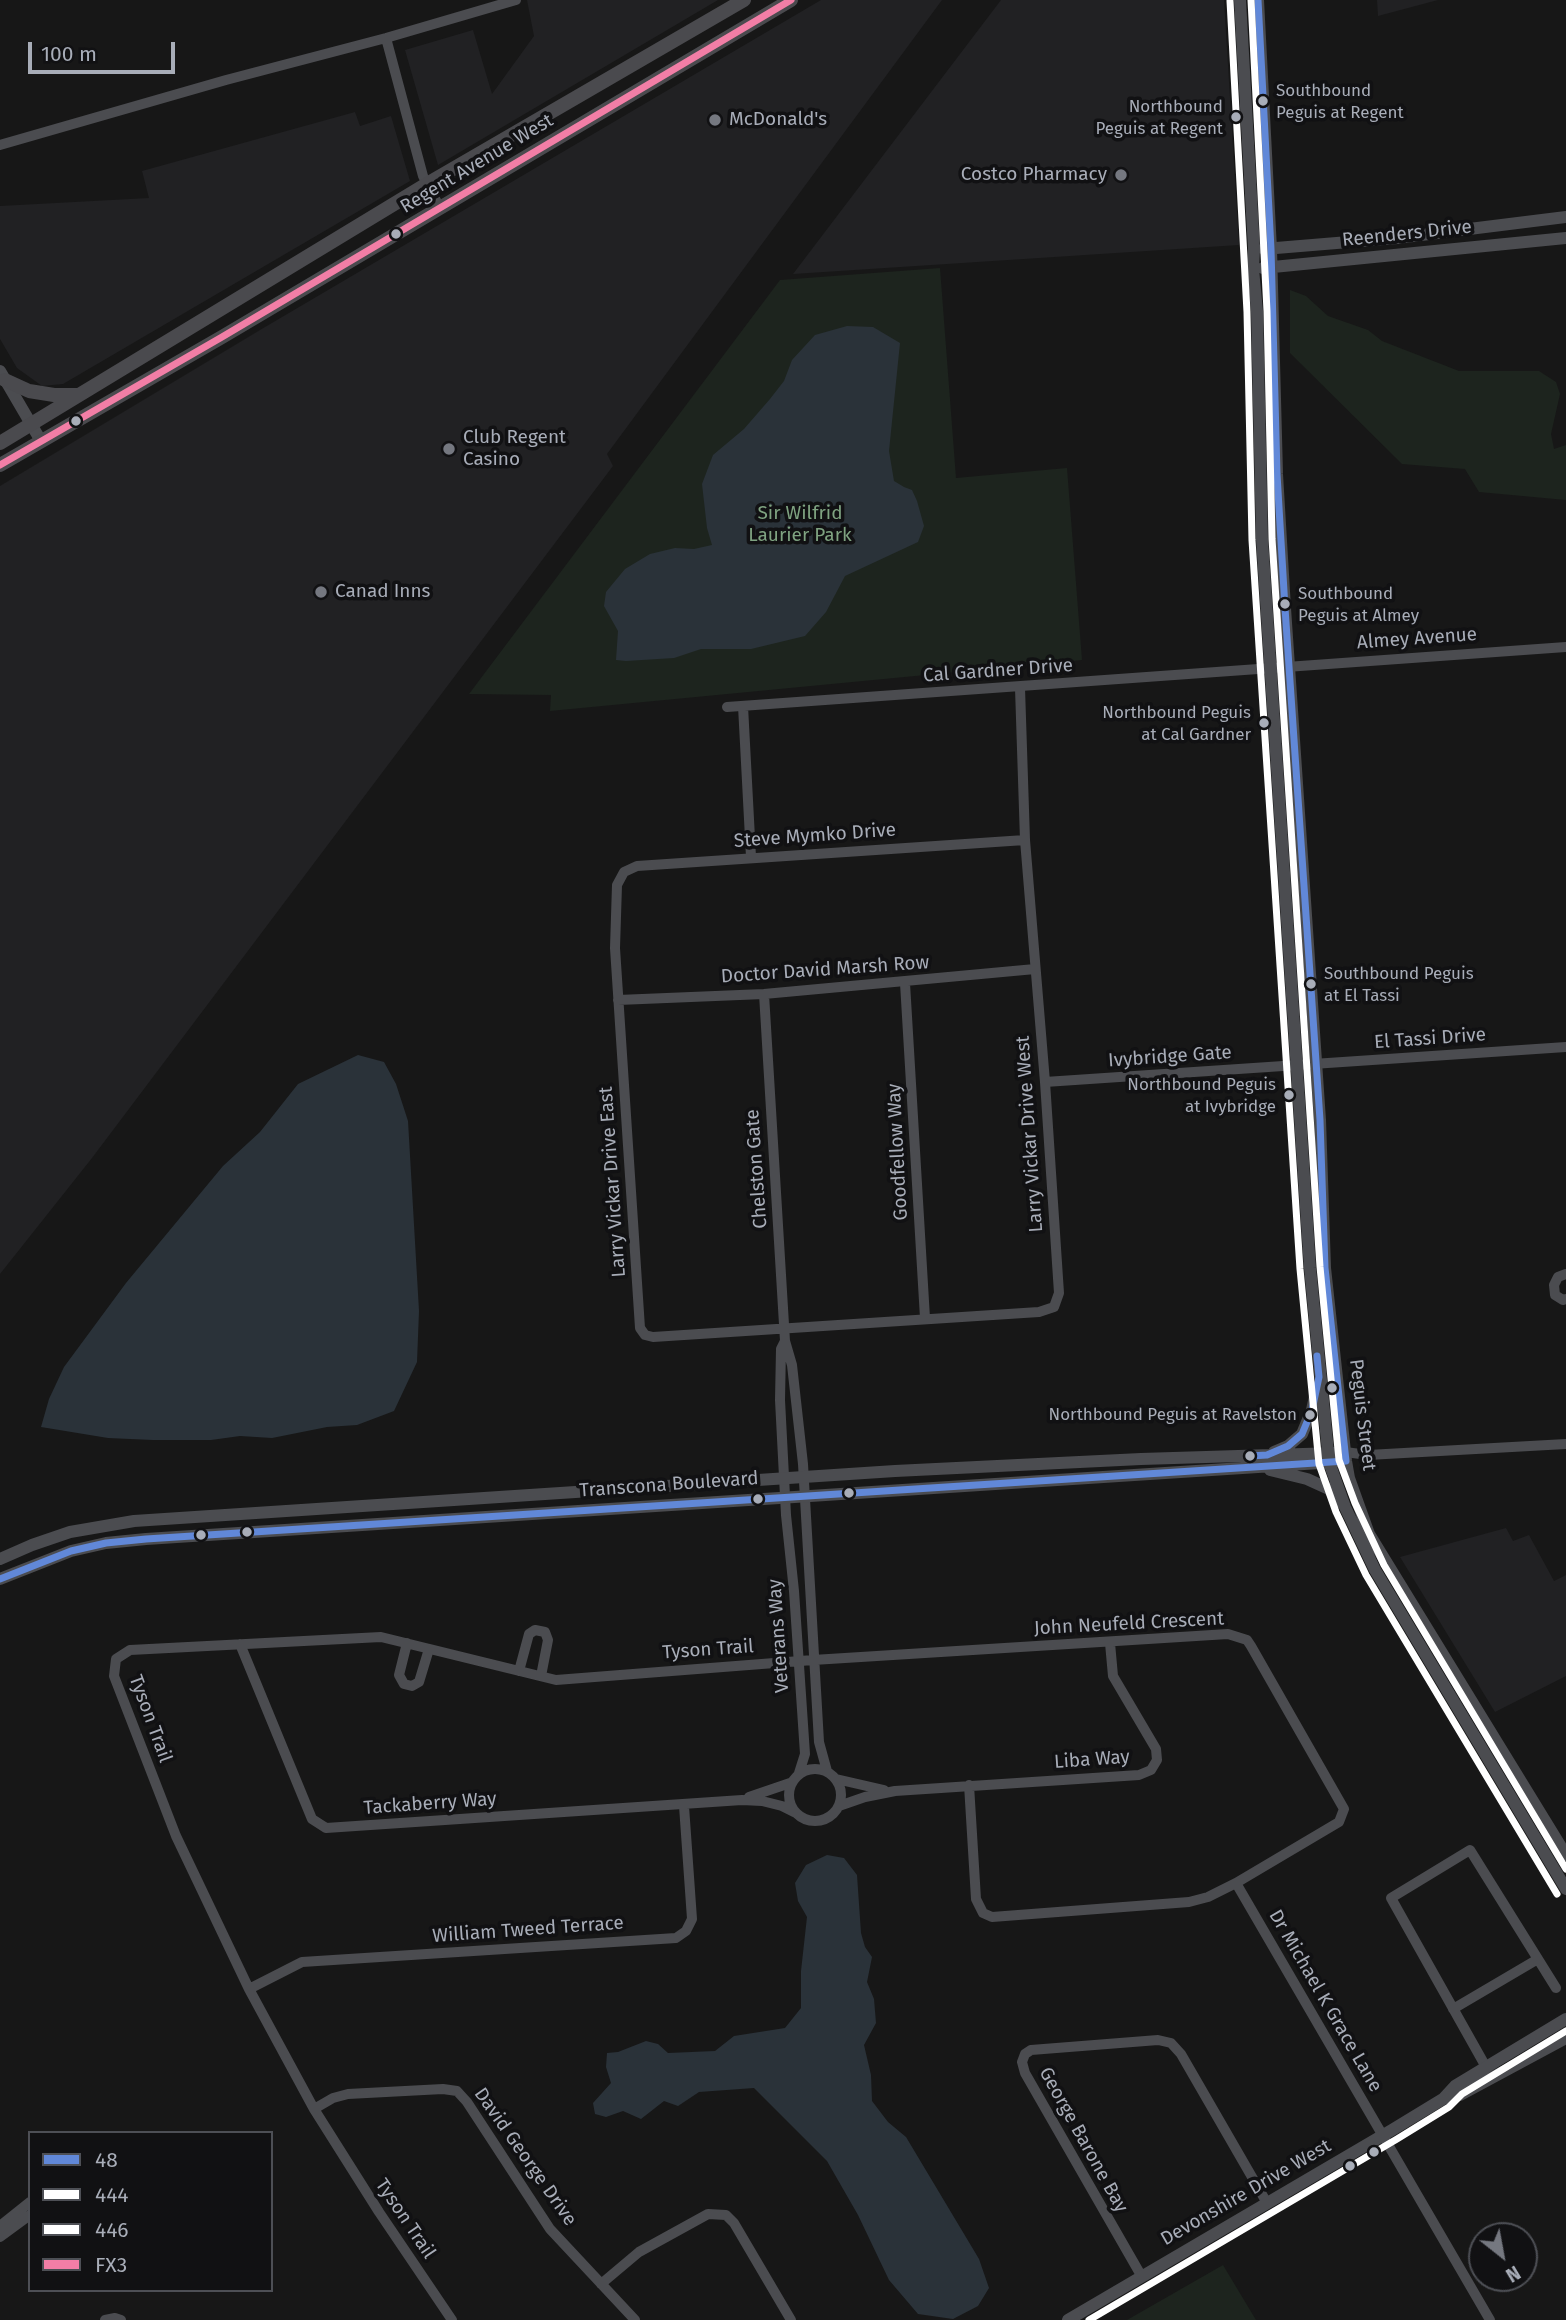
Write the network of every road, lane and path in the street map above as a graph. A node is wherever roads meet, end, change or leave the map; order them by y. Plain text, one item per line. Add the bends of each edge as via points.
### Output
1 (516, 0) edge
2 (744, 0) edge
3 (791, 0) edge
4 (1240, 0) edge
5 (1258, 0) edge
6 (386, 38) junction
7 (633, 64) junction
8 (626, 98) junction
9 (0, 145) edge
10 (427, 184) junction
11 (440, 208) junction
12 (1566, 217) edge
13 (1566, 238) edge
14 (1254, 249) junction
15 (1271, 249) junction
16 (1271, 267) junction
17 (1252, 269) junction
18 (3, 376) edge
19 (80, 395) junction
20 (31, 425) junction
21 (41, 441) junction
22 (0, 443) edge
23 (0, 465) edge
24 (1566, 647) edge
25 (1290, 665) junction
26 (1270, 666) junction
27 (1020, 688) junction
28 (743, 706) junction
29 (727, 708) dead end
30 (1025, 840) junction
31 (751, 857) junction
32 (617, 885) joint
33 (1035, 969) junction
34 (905, 983) junction
35 (764, 994) junction
36 (618, 1000) junction
37 (1566, 1047) edge
38 (1315, 1064) junction
39 (1296, 1066) junction
40 (1045, 1082) junction
41 (1566, 1274) edge
42 (1566, 1299) edge
43 (925, 1318) junction
44 (785, 1329) junction
45 (785, 1341) junction
46 (1319, 1377) junction
47 (1566, 1444) edge
48 (1267, 1455) junction
49 (1346, 1457) junction
50 (1328, 1458) junction
51 (1256, 1466) junction
52 (804, 1476) junction
53 (784, 1478) junction
54 (805, 1495) junction
55 (785, 1496) junction
56 (1345, 1507) junction
57 (0, 1559) edge
58 (0, 1579) edge
59 (407, 1643) junction
60 (1110, 1643) junction
61 (240, 1644) junction
62 (429, 1649) junction
63 (813, 1660) junction
64 (799, 1661) junction
65 (519, 1671) junction
66 (541, 1676) junction
67 (827, 1771) junction
68 (799, 1773) junction
69 (836, 1780) junction
70 (790, 1783) junction
71 (969, 1786) junction
72 (895, 1791) junction
73 (742, 1800) junction
74 (684, 1806) junction
75 (839, 1806) junction
76 (794, 1812) junction
77 (1566, 1855) edge
78 (1236, 1883) junction
79 (1566, 1889) edge
80 (1538, 1959) junction
81 (1556, 1988) dead end
82 (249, 1989) junction
83 (1453, 2009) junction
84 (1566, 2019) edge
85 (1566, 2038) edge
86 (1486, 2067) junction
87 (1443, 2099) junction
88 (314, 2109) junction
89 (1382, 2136) junction
90 (1268, 2203) junction
91 (28, 2204) edge
92 (28, 2216) edge
93 (0, 2226) edge
94 (0, 2237) edge
95 (1142, 2277) junction
96 (601, 2284) junction
97 (106, 2320) edge
98 (121, 2320) edge
99 (452, 2320) edge
100 (635, 2320) edge
101 (791, 2320) edge
102 (1068, 2320) edge
103 (1490, 2320) edge

1 - 6 street
2 - 7 main road, Regent Avenue West
3 - 8 main road, Regent Avenue West
4 - 14 street, Peguis Street
5 - 15 street, Peguis Street
6 - 9 street
6 - 10 street
7 - 8 main road
7 - 10 main road, Regent Avenue West
8 - 11 main road, Regent Avenue West
10 - 11 street
10 - 19 main road, Regent Avenue West
11 - 21 main road, Regent Avenue West
12 - 15 street, Reenders Drive
13 - 16 street, Reenders Drive
14 - 15 street, Reenders Drive
14 - 17 street, Peguis Street
15 - 16 street, Peguis Street
16 - 17 street, Reenders Drive
16 - 25 street, Peguis Street via 1277,474
17 - 26 street, Peguis Street
18 - 19 main road via 29,391
18 - 20 street
19 - 20 main road, Regent Avenue West
20 - 21 street
20 - 22 main road, Regent Avenue West
21 - 23 main road, Regent Avenue West
24 - 25 street, Almey Avenue
25 - 26 street, Almey Avenue
25 - 38 street, Peguis Street
26 - 27 street, Cal Gardner Drive
26 - 39 street, Peguis Street
27 - 28 street, Cal Gardner Drive
27 - 30 street, Larry Vickar Drive West
28 - 29 street, Cal Gardner Drive
28 - 31 street
30 - 31 street, Steve Mymko Drive
30 - 33 street, Larry Vickar Drive West
31 - 32 street, Steve Mymko Drive via 637,866 624,872
32 - 36 street, Larry Vickar Drive East
33 - 34 street, Doctor David Marsh Row
33 - 40 street, Larry Vickar Drive West
34 - 35 street, Doctor David Marsh Row
34 - 43 street, Goodfellow Way
35 - 36 street, Doctor David Marsh Row
35 - 44 street, Chelston Gate
36 - 44 street, Larry Vickar Drive East via 640,1328 653,1337
37 - 38 street, El Tassi Drive
38 - 39 street, El Tassi Drive
38 - 49 street, Peguis Street via 1325,1268
39 - 40 street, Ivybridge Gate
39 - 46 street, Peguis Street
40 - 43 street, Larry Vickar Drive West via 1059,1293 1054,1307
41 - 42 street via 1554,1285 1555,1295
43 - 44 street, Larry Vickar Drive West
44 - 45 street, Chelston Gate
45 - 52 street, Chelston Gate via 792,1364
45 - 53 street, Chelston Gate via 780,1366
46 - 48 street via 1302,1434
46 - 50 street, Peguis Street
47 - 49 street
48 - 50 street, Transcona Boulevard
48 - 52 street, Transcona Boulevard
49 - 50 street, Transcona Boulevard
49 - 77 street, Peguis Street via 1369,1534
50 - 51 street, Transcona Boulevard
50 - 56 street, Peguis Street
51 - 54 street, Transcona Boulevard
51 - 56 street via 1329,1489
52 - 53 street, Transcona Boulevard
52 - 54 street, Chelston Gate
53 - 55 street, Chelston Gate
53 - 57 street, Transcona Boulevard via 121,1522 70,1532
54 - 55 street, Transcona Boulevard
54 - 63 street, Veterans Way
55 - 58 street, Transcona Boulevard via 119,1541 71,1551
55 - 64 street, Veterans Way
56 - 79 street, Peguis Street via 1375,1570
59 - 61 street, Tyson Trail via 381,1637
59 - 62 street, Tyson Trail
59 - 62 street via 399,1675 404,1684 419,1682
60 - 63 street, John Neufeld Crescent
60 - 71 street, Liba Way via 1113,1676 1156,1749 1157,1760 1151,1770 1139,1775
60 - 78 street, John Neufeld Crescent via 1228,1634 1247,1640 1343,1804 1339,1822
61 - 74 street, Tackaberry Way via 312,1819 326,1828
61 - 82 street, Tyson Trail via 130,1650 116,1659 114,1676 176,1836
62 - 65 street, Tyson Trail
63 - 64 street, John Neufeld Crescent
63 - 67 street, Veterans Way via 819,1742
64 - 66 street, Tyson Trail via 556,1679
64 - 68 street, Veterans Way via 805,1754
65 - 66 street, Tyson Trail
65 - 66 street via 529,1634 545,1632 548,1640
67 - 68 street via 813,1768
67 - 69 street
68 - 70 street
69 - 72 street, Liba Way
69 - 75 street
70 - 73 street
70 - 76 street via 788,1798
71 - 72 street, Liba Way
71 - 78 street, John Neufeld Crescent via 976,1899 988,1916 1189,1902
72 - 75 street, Liba Way
73 - 74 street, Tackaberry Way
73 - 76 street via 762,1801
74 - 82 street, William Tweed Terrace via 692,1919 676,1938 302,1962
75 - 76 street via 831,1817 818,1822
78 - 89 street, Dr Michael K Grace Lane
80 - 81 street
80 - 83 street
80 - 83 street via 1470,1850 1391,1898
82 - 88 street, Tyson Trail
83 - 86 street
84 - 86 street, Devonshire Drive West
85 - 87 street, Devonshire Drive West via 1461,2095
86 - 87 street, Devonshire Drive West via 1455,2085
87 - 89 street, Devonshire Drive West
88 - 96 street, David George Drive via 348,2094 457,2091 550,2229
88 - 99 street, Tyson Trail
89 - 90 street, Devonshire Drive West
89 - 103 street, Dr Michael K Grace Lane
90 - 95 street, Devonshire Drive West
90 - 95 street, George Barone Bay via 1171,2043 1158,2040 1031,2050 1022,2063 1025,2073
91 - 93 street
92 - 94 street
95 - 102 street, Devonshire Drive West
96 - 100 street, David George Drive
96 - 101 street via 639,2252 708,2214 726,2215
97 - 98 street

